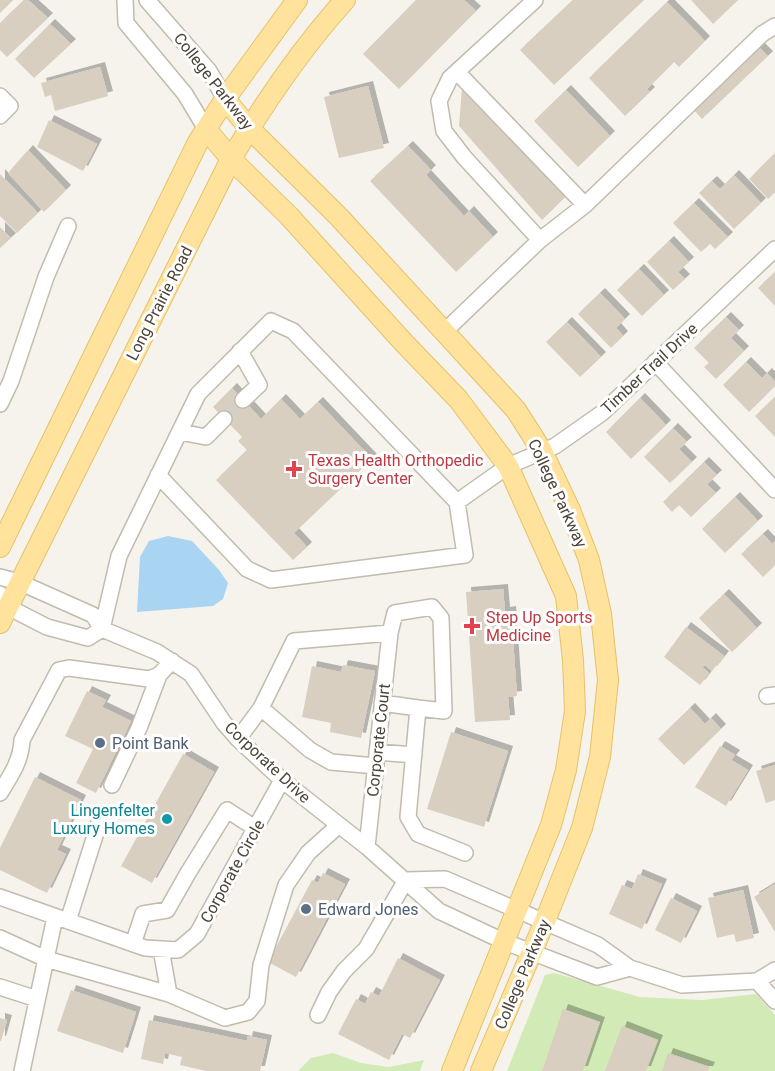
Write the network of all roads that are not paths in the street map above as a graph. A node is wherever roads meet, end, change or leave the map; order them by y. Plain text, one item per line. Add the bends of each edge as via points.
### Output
1 (125, 0) edge
2 (147, 0) edge
3 (297, 0) edge
4 (345, 0) edge
5 (535, 0) edge
6 (775, 26) edge
7 (457, 72) junction
8 (225, 99) junction
9 (249, 128) junction
10 (206, 129) junction
11 (231, 159) junction
12 (585, 205) junction
13 (68, 226) dead end
14 (540, 240) junction
15 (775, 249) edge
16 (445, 331) junction
17 (240, 351) junction
18 (655, 362) junction
19 (243, 400) tunnel mouth
20 (0, 404) edge
21 (224, 419) tunnel mouth
22 (180, 432) junction
23 (542, 452) junction
24 (508, 466) junction
25 (158, 475) junction
26 (775, 490) edge
27 (457, 502) junction
28 (0, 547) edge
29 (0, 577) edge
30 (19, 582) junction
31 (3, 608) edge
32 (102, 629) junction
33 (390, 633) junction
34 (172, 661) junction
35 (159, 675) junction
36 (382, 703) junction
37 (261, 708) junction
38 (418, 708) junction
39 (238, 739) junction
40 (414, 755) junction
41 (376, 759) junction
42 (282, 780) junction
43 (112, 785) dead end
44 (0, 793) edge
45 (99, 823) dead end
46 (339, 825) junction
47 (255, 828) junction
48 (367, 847) junction
49 (465, 853) dead end
50 (406, 880) junction
51 (0, 897) edge
52 (518, 909) junction
53 (62, 919) junction
54 (545, 921) junction
55 (0, 938) edge
56 (505, 942) junction
57 (133, 944) junction
58 (161, 949) junction
59 (532, 952) junction
60 (46, 958) junction
61 (630, 968) junction
62 (775, 970) edge
63 (757, 981) junction
64 (0, 987) edge
65 (169, 994) junction
66 (37, 999) junction
67 (775, 1001) edge
68 (318, 1015) dead end
69 (22, 1071) edge
70 (452, 1071) edge
71 (481, 1071) edge

1 - 10 street, College Parkway via 126,23 185,94
2 - 8 street, College Parkway via 209,71
3 - 8 main road
4 - 9 main road, Long Prairie Road via 320,27
5 - 7 street
6 - 12 street via 762,34
7 - 12 street
7 - 14 street via 450,78 440,101 444,131
8 - 9 main road, College Parkway
8 - 10 main road
9 - 11 main road, Long Prairie Road
9 - 16 main road, College Parkway
10 - 11 main road, College Parkway
10 - 28 main road
11 - 24 main road, College Parkway via 458,399
11 - 30 main road, Long Prairie Road
12 - 14 street
13 - 20 street
14 - 16 street
15 - 18 street, Timber Trail Drive
16 - 23 main road, College Parkway via 516,410
17 - 19 street via 259,385
17 - 22 street via 198,394
17 - 27 street via 271,321 293,331
18 - 23 street, Timber Trail Drive via 602,413
18 - 26 street
21 - 22 street via 206,437
22 - 25 street
23 - 24 street, Timber Trail Drive
23 - 54 main road, College Parkway via 589,560 601,614 608,680 600,757 585,818
24 - 27 street, Timber Trail Drive
24 - 52 main road, College Parkway via 566,596 575,711 566,770 551,825
25 - 27 street via 248,569 271,580 465,555
25 - 32 street via 119,556
29 - 30 street, Corporate Drive
30 - 31 main road, Long Prairie Road
30 - 32 street, Corporate Drive via 93,615
31 - 32 street via 47,627 88,638
32 - 34 street, Corporate Drive
33 - 36 street, Corporate Court
33 - 37 street via 294,642
33 - 38 street via 395,613 432,607 441,618 444,711
34 - 35 street
34 - 39 street, Corporate Drive via 191,674
35 - 43 street
35 - 44 street via 149,680 69,668 59,670 22,740 15,770
36 - 38 street
36 - 41 street, Corporate Court
37 - 39 street
37 - 41 street via 310,750 331,762
38 - 40 street
39 - 42 street, Corporate Drive
40 - 41 street
40 - 49 street via 408,817 418,834
41 - 48 street, Corporate Court
42 - 46 street, Corporate Drive
42 - 47 street, Corporate Circle
45 - 53 street
46 - 48 street, Corporate Drive
46 - 65 street via 308,853 286,885 261,965 257,1001 248,1012 225,1018
47 - 57 street via 227,810 167,910 143,914
47 - 58 street, Corporate Circle via 197,934 178,950
48 - 50 street, Corporate Drive
50 - 52 street via 445,879
50 - 56 street, Corporate Drive via 440,910
50 - 68 street via 366,949 344,971
51 - 53 street, Corporate Circle
52 - 54 street
52 - 56 main road, College Parkway
53 - 57 street, Corporate Circle
53 - 60 street
54 - 59 main road, College Parkway
54 - 61 street via 598,945
55 - 60 street
56 - 59 street, Corporate Drive
56 - 70 main road, College Parkway
57 - 58 street, Corporate Circle
58 - 65 street
59 - 61 street, Corporate Drive via 597,977
59 - 71 main road, College Parkway
60 - 65 street
60 - 66 street
61 - 63 street via 682,985
62 - 63 street
63 - 67 street
64 - 66 street
66 - 69 street

